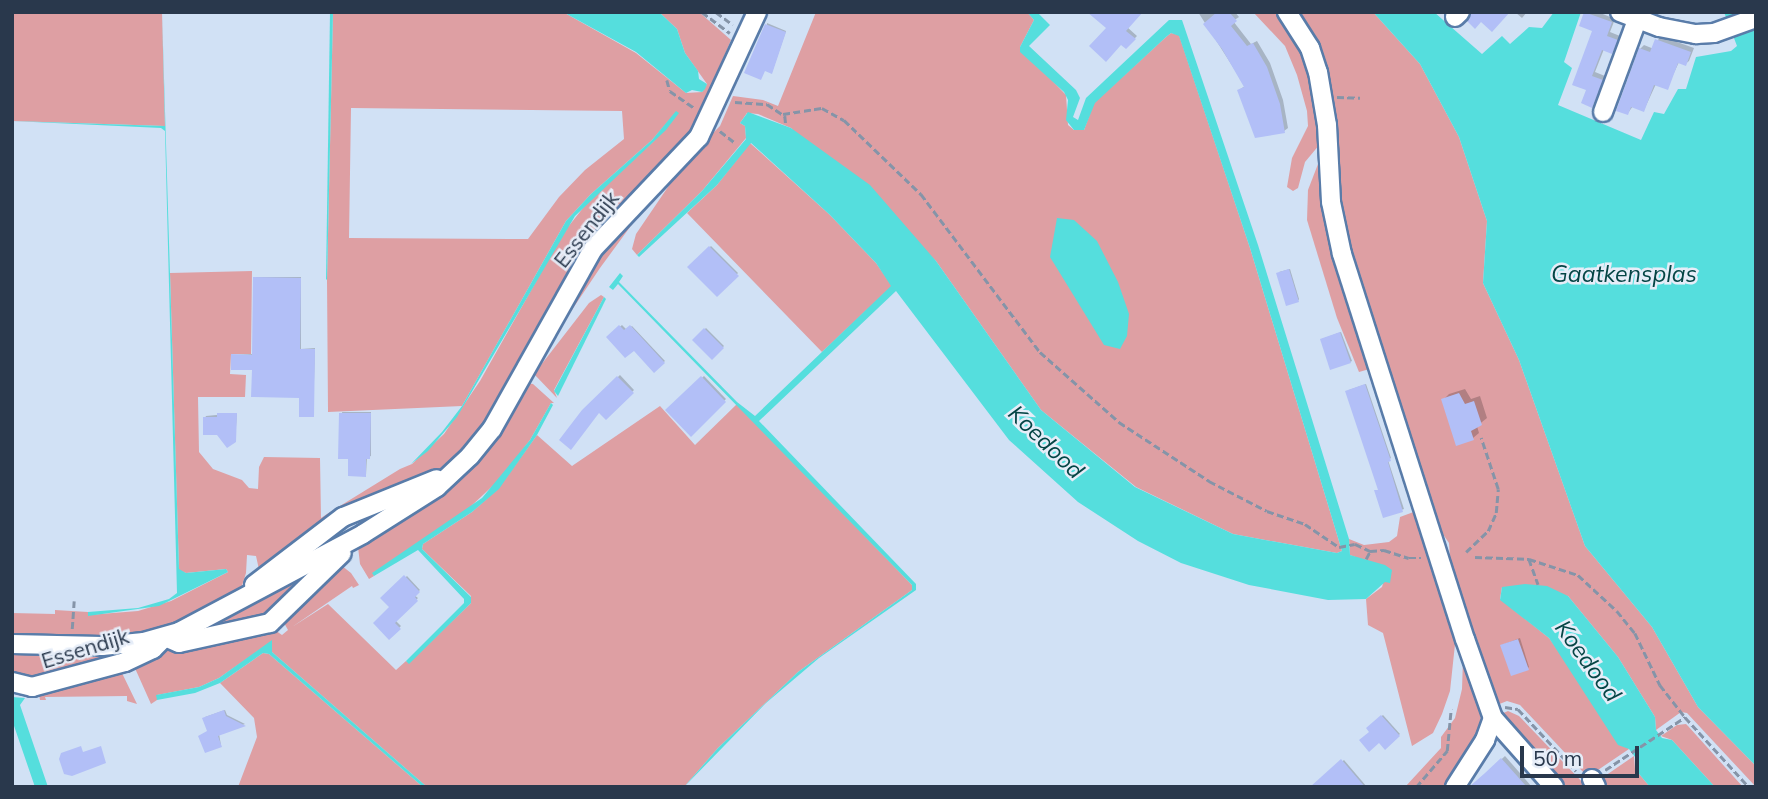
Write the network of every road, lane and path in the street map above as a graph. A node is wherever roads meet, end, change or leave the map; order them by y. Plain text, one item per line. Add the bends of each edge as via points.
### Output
1 (702, 12) edge
2 (716, 12) edge
3 (757, 12) edge
4 (1287, 12) edge
5 (1620, 12) edge
6 (1755, 19) edge
7 (1637, 20) junction
8 (745, 36) junction
9 (1324, 98) junction
10 (1360, 98) dead end
11 (1603, 112) dead end
12 (783, 114) dead end
13 (717, 128) dead end
14 (734, 142) dead end
15 (1481, 438) dead end
16 (451, 476) junction
17 (363, 534) junction
18 (1370, 551) junction
19 (1466, 552) dead end
20 (1439, 554) junction
21 (1475, 557) dead end
22 (1366, 559) dead end
23 (1529, 559) junction
24 (1538, 584) dead end
25 (74, 601) dead end
26 (240, 602) junction
27 (164, 637) junction
28 (12, 644) edge
29 (71, 646) junction
30 (12, 682) edge
31 (1451, 709) dead end
32 (1685, 717) junction
33 (1493, 718) junction
34 (1594, 783) edge
35 (1416, 787) edge
36 (1455, 787) edge
37 (1554, 787) edge
38 (1749, 787) edge

1 - 8 path
2 - 8 path
3 - 8 street, Essendijk
4 - 9 street via 1310,48
5 - 7 street
6 - 7 street via 1731,29 1696,34
7 - 11 street
8 - 16 street, Essendijk via 699,137 593,249 492,429
9 - 10 path
9 - 20 street via 1335,228
12 - 18 path via 822,108 844,120 921,194 1040,352 1119,422 1209,481 1267,511 1305,524 1339,547 1353,543
13 - 14 path
15 - 19 path via 1498,489 1496,513 1488,531
16 - 17 street, Essendijk
16 - 26 street, Essendijk via 342,517 269,573
17 - 26 street, Essendijk
17 - 27 street, Essendijk via 270,623 179,643
18 - 20 path via 1392,551 1417,559
18 - 22 path
20 - 33 street
21 - 23 path
23 - 24 path
23 - 32 path via 1577,575 1617,611 1635,633 1660,685
25 - 29 path
26 - 27 street, Essendijk
27 - 29 street, Essendijk via 123,645
27 - 30 street, Essendijk via 153,649 125,662 32,687
28 - 29 street, Essendijk
31 - 35 path via 1447,751
32 - 34 path
32 - 38 path
33 - 34 path via 1507,706 1518,709 1579,774
33 - 36 street via 1485,740
33 - 37 street

